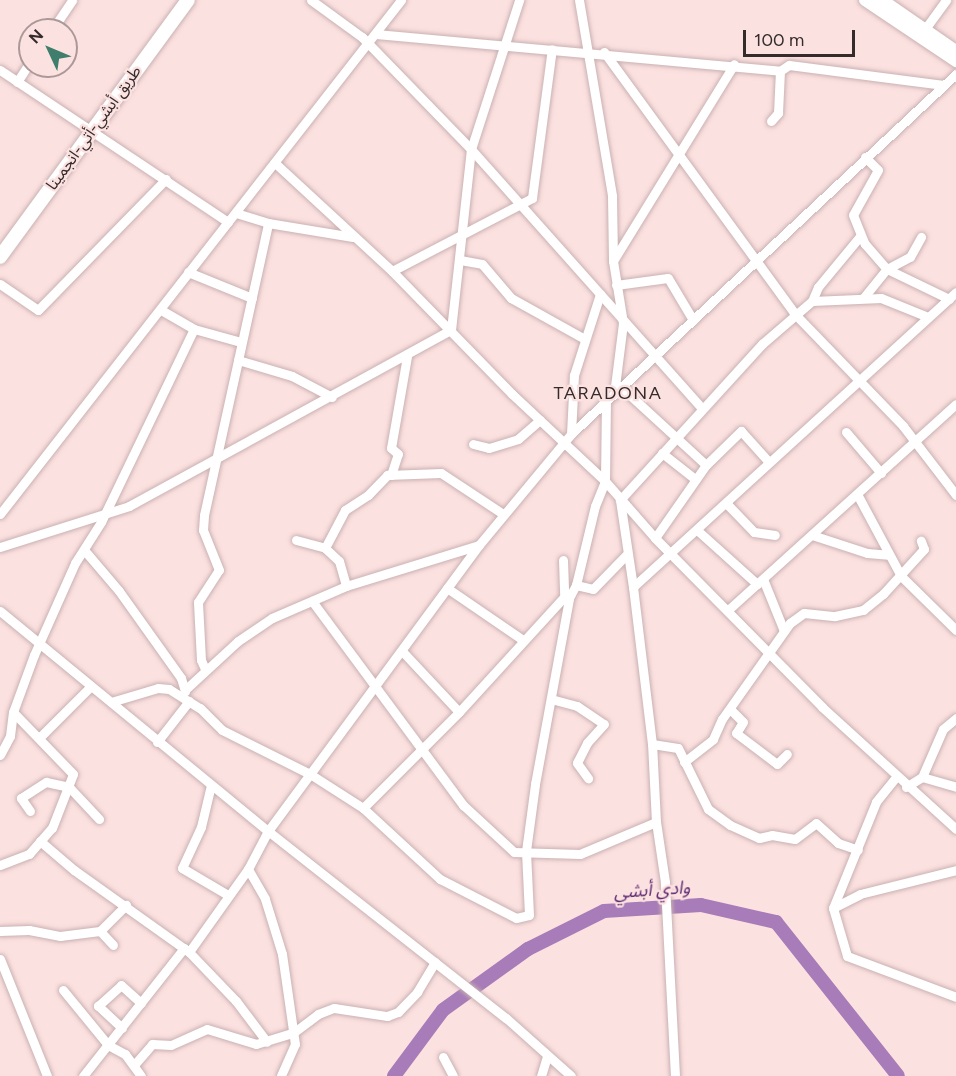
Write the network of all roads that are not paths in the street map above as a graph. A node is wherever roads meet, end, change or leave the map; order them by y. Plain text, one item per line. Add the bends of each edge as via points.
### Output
1 (72, 0) edge
2 (178, 0) edge
3 (188, 0) edge
4 (311, 0) edge
5 (519, 0) edge
6 (579, 0) edge
7 (865, 0) edge
8 (882, 0) edge
9 (946, 0) edge
10 (399, 1) edge
11 (60, 18) edge
12 (925, 29) junction
13 (376, 34) junction
14 (152, 42) junction
15 (368, 43) junction
16 (503, 47) junction
17 (552, 49) junction
18 (588, 50) junction
19 (956, 51) edge
20 (604, 52) junction
21 (956, 61) edge
22 (734, 64) junction
23 (0, 70) edge
24 (780, 71) junction
25 (956, 74) edge
26 (20, 78) edge
27 (17, 82) junction
28 (942, 85) junction
29 (771, 121) dead end
30 (87, 130) junction
31 (471, 149) junction
32 (680, 153) junction
33 (865, 157) junction
34 (274, 163) junction
35 (166, 180) junction
36 (522, 206) junction
37 (236, 213) junction
38 (228, 222) junction
39 (268, 223) junction
40 (861, 235) junction
41 (353, 237) junction
42 (921, 237) dead end
43 (462, 238) junction
44 (1, 250) edge
45 (459, 260) junction
46 (613, 261) junction
47 (755, 261) junction
48 (887, 269) junction
49 (188, 272) junction
50 (392, 272) junction
51 (0, 284) edge
52 (616, 285) junction
53 (600, 294) junction
54 (953, 295) edge
55 (864, 297) junction
56 (252, 298) junction
57 (812, 301) junction
58 (160, 309) junction
59 (794, 313) junction
60 (928, 317) junction
61 (693, 320) junction
62 (622, 323) junction
63 (194, 329) junction
64 (450, 330) junction
65 (583, 338) junction
66 (241, 342) junction
67 (407, 356) junction
68 (653, 357) junction
69 (238, 360) junction
70 (858, 381) junction
71 (618, 391) junction
72 (332, 397) junction
73 (606, 402) junction
74 (956, 404) edge
75 (702, 408) junction
76 (540, 420) junction
77 (846, 432) dead end
78 (571, 435) junction
79 (675, 439) junction
80 (564, 443) junction
81 (914, 443) junction
82 (473, 444) dead end
83 (662, 453) junction
84 (220, 457) junction
85 (768, 461) junction
86 (706, 465) junction
87 (881, 473) junction
88 (391, 475) junction
89 (695, 479) junction
90 (605, 481) junction
91 (857, 494) junction
92 (956, 495) edge
93 (620, 500) junction
94 (727, 504) junction
95 (0, 514) edge
96 (502, 514) junction
97 (102, 516) junction
98 (697, 530) junction
99 (775, 535) dead end
100 (812, 535) junction
101 (655, 538) junction
102 (296, 540) dead end
103 (921, 541) dead end
104 (479, 545) junction
105 (0, 547) edge
106 (325, 548) junction
107 (85, 552) junction
108 (670, 553) junction
109 (627, 554) junction
110 (888, 555) junction
111 (563, 560) dead end
112 (901, 576) junction
113 (760, 582) junction
114 (576, 585) junction
115 (346, 586) junction
116 (633, 587) junction
117 (447, 588) junction
118 (566, 598) junction
119 (312, 601) junction
120 (728, 610) junction
121 (0, 611) edge
122 (956, 630) edge
123 (784, 632) junction
124 (523, 640) junction
125 (42, 645) junction
126 (402, 651) junction
127 (770, 654) junction
128 (205, 669) junction
129 (91, 686) junction
130 (375, 687) junction
131 (186, 695) junction
132 (551, 699) junction
133 (111, 702) junction
134 (730, 709) junction
135 (13, 712) junction
136 (459, 712) junction
137 (956, 718) edge
138 (40, 737) junction
139 (157, 742) junction
140 (652, 744) junction
141 (423, 750) junction
142 (787, 754) dead end
143 (0, 755) edge
144 (684, 762) junction
145 (310, 774) junction
146 (896, 777) junction
147 (922, 777) junction
148 (588, 778) dead end
149 (211, 785) junction
150 (69, 787) junction
151 (906, 787) junction
152 (956, 787) edge
153 (363, 808) junction
154 (30, 811) dead end
155 (99, 819) dead end
156 (656, 822) junction
157 (956, 829) edge
158 (268, 831) junction
159 (40, 842) junction
160 (858, 850) junction
161 (526, 851) junction
162 (0, 865) edge
163 (248, 869) junction
164 (956, 870) edge
165 (228, 895) junction
166 (126, 905) junction
167 (833, 908) junction
168 (0, 931) edge
169 (100, 931) junction
170 (113, 945) dead end
171 (187, 950) junction
172 (0, 959) edge
173 (435, 962) junction
174 (63, 990) dead end
175 (956, 997) edge
176 (141, 1003) junction
177 (122, 1028) junction
178 (293, 1033) junction
179 (267, 1042) junction
180 (108, 1045) junction
181 (547, 1056) junction
182 (443, 1057) dead end
183 (134, 1065) junction
184 (47, 1076) edge
185 (83, 1076) edge
186 (141, 1076) edge
187 (281, 1076) edge
188 (453, 1076) edge
189 (541, 1076) edge
190 (571, 1076) edge
191 (675, 1076) edge

1 - 11 street
2 - 14 highway
3 - 14 highway
4 - 15 street
5 - 16 street
6 - 18 street
7 - 21 main road
8 - 12 main road
9 - 12 street
10 - 13 street
12 - 19 main road
13 - 15 street
13 - 16 street
14 - 30 highway
15 - 31 street
15 - 34 street
16 - 17 street
16 - 31 street
17 - 18 street
17 - 36 street via 532,198
18 - 20 street
18 - 46 street via 612,196
20 - 22 street
20 - 32 street
22 - 24 street
22 - 32 street
23 - 27 street
24 - 28 street via 789,64
24 - 29 street via 777,113
25 - 28 street
26 - 27 street
27 - 30 street
28 - 33 street
30 - 35 street
30 - 44 highway
31 - 36 street
31 - 43 street
32 - 46 street
32 - 47 street
33 - 40 street via 878,170 853,215
33 - 47 street
34 - 37 street
34 - 41 street
35 - 38 street
35 - 51 street via 38,310
36 - 43 street
36 - 53 street
37 - 38 street
37 - 39 street
38 - 49 street
39 - 41 street
39 - 56 street
40 - 48 street via 873,256
40 - 57 street
41 - 50 street
42 - 48 street via 910,257
43 - 45 street
43 - 50 street
45 - 64 street
45 - 65 street via 482,264 512,298
46 - 52 street
47 - 59 street
47 - 61 street
48 - 54 street
48 - 55 street
49 - 56 street
49 - 58 street
50 - 64 street
52 - 61 street via 668,278
52 - 62 street
53 - 62 street
53 - 65 street
54 - 60 street
55 - 57 street
55 - 60 street via 890,300
56 - 66 street
57 - 59 street
58 - 63 street
58 - 95 street
59 - 70 street
59 - 75 street
60 - 70 street
61 - 68 street
62 - 68 street
62 - 71 street
63 - 66 street
63 - 97 street
64 - 67 street
64 - 76 street
65 - 78 street via 574,375
66 - 69 street
67 - 72 street
67 - 88 street via 390,448 398,454
68 - 71 street
68 - 75 street
69 - 72 street via 292,376
69 - 84 street
70 - 81 street via 903,426
70 - 85 street
71 - 73 street
71 - 79 street
72 - 84 street
73 - 78 street
73 - 90 street
74 - 81 street
75 - 79 street
76 - 80 street
76 - 82 street via 518,439 489,448
77 - 87 street
78 - 80 street
79 - 83 street
79 - 86 street
80 - 90 street
80 - 96 street
81 - 87 street
81 - 92 street
83 - 89 street
83 - 93 street
84 - 97 street via 129,506
84 - 128 street via 203,530 219,570 198,602 201,660
85 - 86 street via 741,431
85 - 94 street
86 - 89 street
87 - 91 street
88 - 96 street via 441,473
88 - 106 street via 345,510
89 - 101 street
90 - 93 street
90 - 114 street
91 - 100 street
91 - 110 street
93 - 101 street
93 - 109 street
94 - 98 street
94 - 99 street via 754,532
96 - 104 street
97 - 105 street
97 - 107 street
98 - 108 street
98 - 113 street
100 - 110 street via 867,553
100 - 113 street
101 - 108 street
102 - 106 street
103 - 112 street via 924,549
104 - 115 street
104 - 117 street
106 - 115 street via 339,561
107 - 125 street via 75,563
107 - 131 street via 119,591
108 - 116 street
108 - 120 street
109 - 114 street via 593,589
109 - 116 street
110 - 112 street
111 - 118 street
112 - 122 street
112 - 123 street via 863,610 835,616 804,613
113 - 120 street
113 - 123 street
114 - 118 street
115 - 119 street
116 - 140 street
117 - 124 street
117 - 126 street
118 - 124 street
118 - 132 street
119 - 128 street via 252,630
119 - 130 street
120 - 127 street
121 - 125 street
123 - 127 street
124 - 136 street
125 - 129 street
125 - 135 street
126 - 130 street
126 - 136 street
127 - 134 street
127 - 146 street
128 - 131 street
129 - 133 street
129 - 138 street
130 - 141 street
130 - 145 street
131 - 133 street via 158,688
131 - 139 street
131 - 145 street via 222,730
132 - 148 street via 578,706 604,724 586,743 577,763
132 - 161 street
133 - 139 street
134 - 142 street via 743,722 736,734 777,764
134 - 144 street via 713,739
135 - 138 street
135 - 143 street via 10,736
136 - 141 street
137 - 147 street via 943,729
138 - 150 street via 73,774
139 - 149 street
140 - 144 street via 675,745
140 - 156 street
141 - 153 street
141 - 161 street via 463,805 488,831 514,852
144 - 160 street via 712,816 759,838 800,836 816,823 838,843
145 - 153 street
145 - 158 street
146 - 151 street
146 - 160 street via 876,802
147 - 151 street
147 - 152 street
149 - 158 street
149 - 165 street via 201,827 182,868
150 - 154 street via 46,782 35,787 21,798
150 - 155 street
150 - 159 street via 59,815
151 - 157 street
153 - 161 street via 440,879 516,918 529,915
156 - 161 street via 580,854
156 - 191 street via 666,882
158 - 163 street
158 - 173 street
159 - 162 street via 29,854
159 - 166 street
160 - 167 street
163 - 165 street
163 - 178 street via 275,925
164 - 167 street via 860,894
165 - 171 street
166 - 169 street
166 - 171 street
167 - 175 street via 847,956
168 - 169 street via 29,930 60,936
169 - 170 street
171 - 176 street
171 - 179 street via 236,1001
172 - 184 street
173 - 178 street via 417,992 398,1012 387,1016 334,1008 318,1014
173 - 181 street
174 - 180 street
176 - 177 street
176 - 177 street via 121,985 98,1005
177 - 180 street
178 - 179 street
178 - 187 street via 295,1044
179 - 183 street via 256,1044 207,1029 171,1045 152,1044
180 - 183 street via 125,1054
180 - 185 street
181 - 189 street
181 - 190 street
182 - 188 street
183 - 186 street

